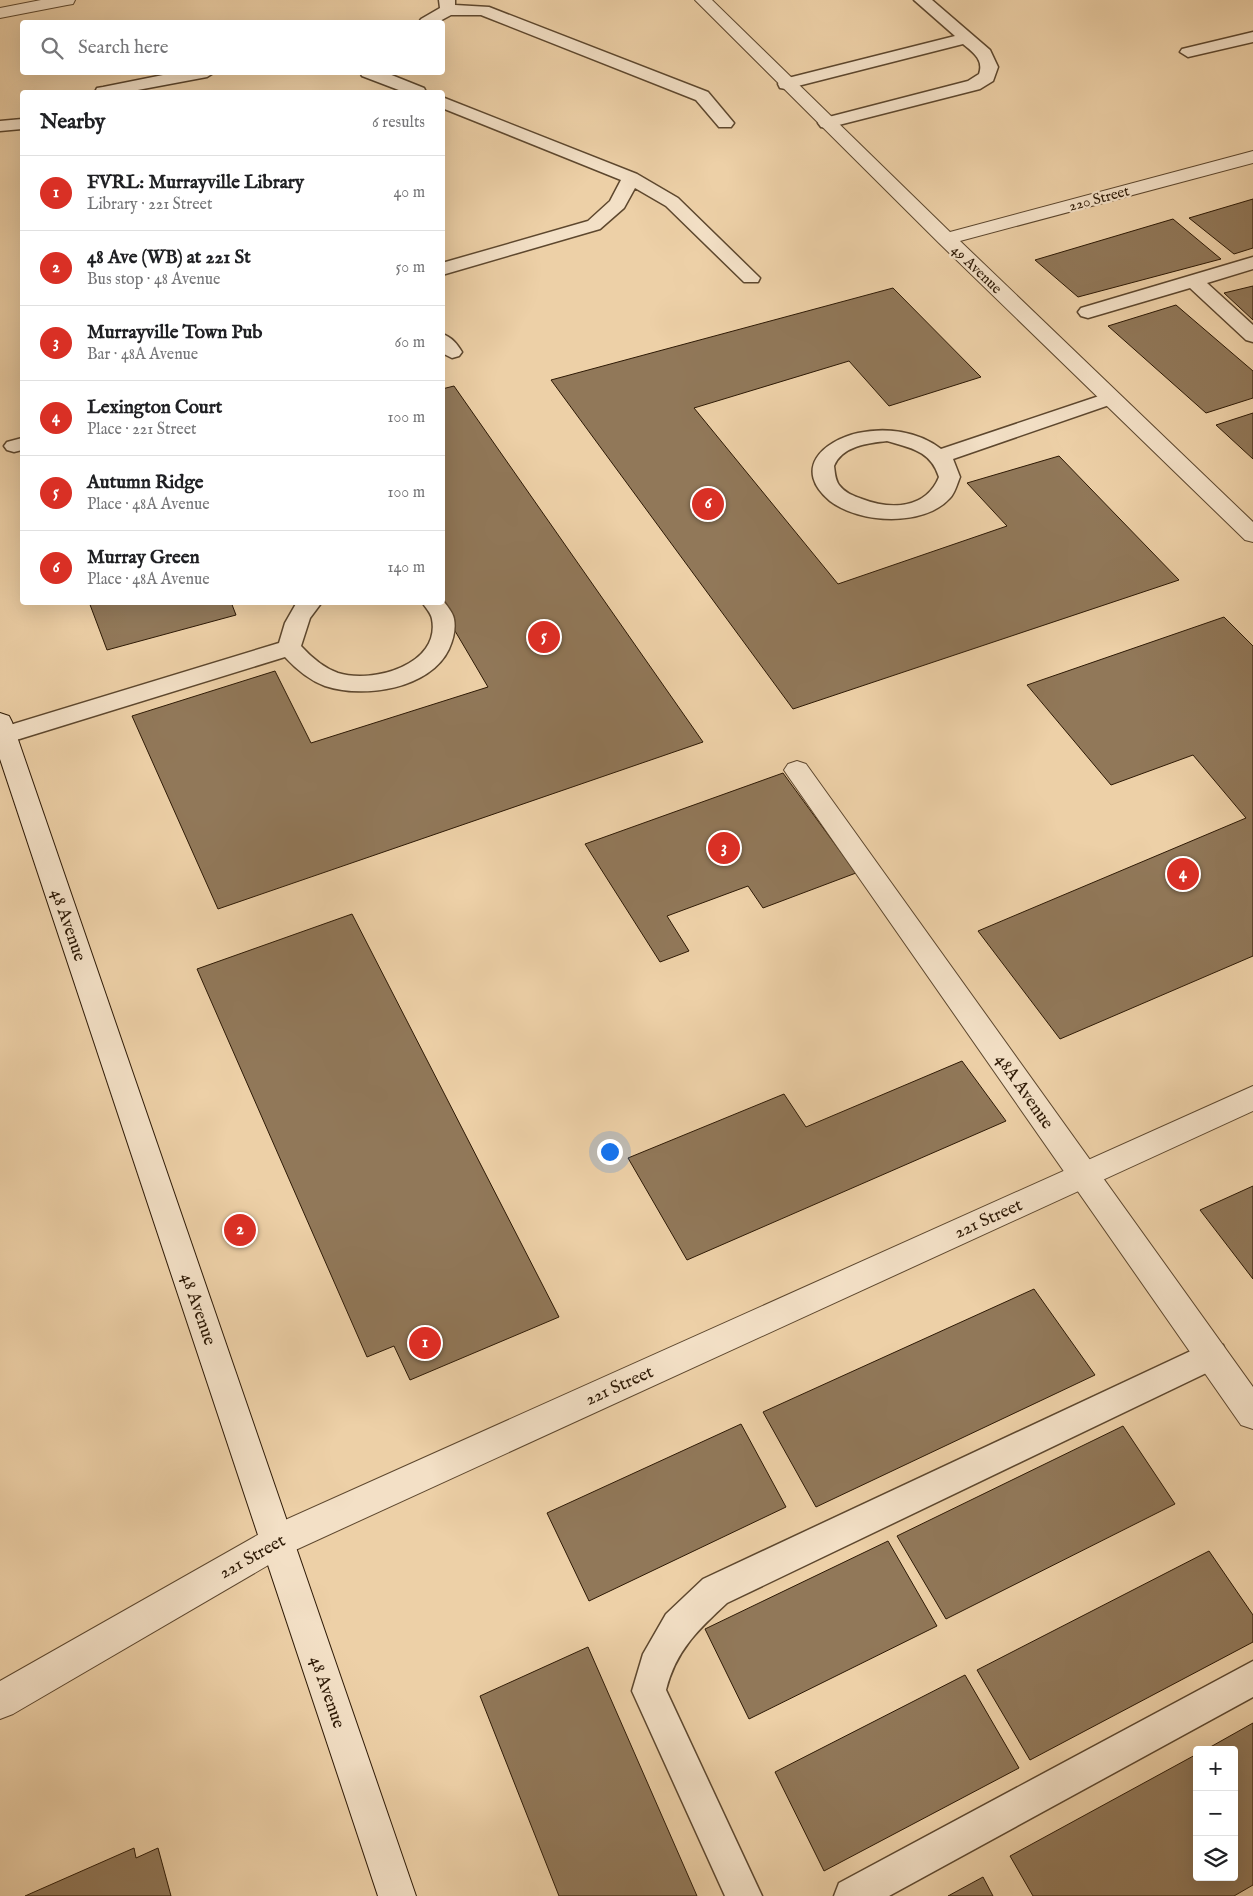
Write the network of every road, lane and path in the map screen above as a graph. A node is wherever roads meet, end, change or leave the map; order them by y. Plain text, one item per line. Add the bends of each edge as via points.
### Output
1 (67, 0) edge
2 (703, 0) edge
3 (922, 0) edge
4 (448, 5) edge
5 (0, 13) edge
6 (429, 20) edge
7 (1253, 37) edge
8 (967, 38) junction
9 (1188, 52) dead end
10 (192, 75) edge
11 (376, 75) edge
12 (786, 84) junction
13 (114, 90) edge
14 (413, 90) edge
15 (445, 103) edge
16 (725, 123) dead end
17 (827, 123) junction
18 (20, 124) edge
19 (0, 126) edge
20 (1253, 157) edge
21 (631, 178) junction
22 (946, 240) junction
23 (1253, 263) edge
24 (445, 268) edge
25 (751, 278) dead end
26 (1194, 281) junction
27 (1088, 312) dead end
28 (1253, 336) edge
29 (1111, 398) junction
30 (940, 456) junction
31 (1253, 535) edge
32 (308, 605) edge
33 (435, 605) edge
34 (289, 648) junction
35 (2, 728) edge
36 (797, 770) dead end
37 (1253, 1098) edge
38 (1084, 1175) junction
39 (1212, 1355) junction
40 (1253, 1414) edge
41 (277, 1541) junction
42 (1253, 1678) edge
43 (0, 1701) edge
44 (397, 1896) edge
45 (744, 1896) edge
46 (852, 1896) edge

1 - 5 street
2 - 12 street, 49 Avenue
3 - 8 lane
4 - 6 lane
4 - 16 lane via 483,10 702,96
7 - 9 lane
8 - 12 lane
8 - 17 lane via 984,53 990,67 987,77 974,85
10 - 13 lane
11 - 14 lane
12 - 17 street, 49 Avenue
15 - 21 lane
17 - 22 street, 49 Avenue
18 - 19 lane
20 - 22 street, 220 Street
21 - 24 lane via 618,204 594,225
21 - 25 lane via 672,202
22 - 29 street, 49 Avenue
23 - 26 lane
26 - 27 lane
26 - 28 lane
29 - 30 lane
29 - 31 street, 49 Avenue
30 - 30 lane via 908,439 868,436 835,449 826,460 824,473 828,486 839,498 855,507 896,514 917,510 945,493 950,481 948,468
32 - 34 lane via 293,627
33 - 34 lane via 442,617 444,633 438,649 424,664 406,675 383,682 358,684 334,680 315,672
34 - 35 lane
35 - 41 street, 48 Avenue
36 - 38 street, 48A Avenue
37 - 38 street, 221 Street
38 - 39 street, 48A Avenue
38 - 41 street, 221 Street
39 - 40 street, 48A Avenue
39 - 45 lane via 715,1591 678,1626 655,1666 649,1690
41 - 43 street, 221 Street
41 - 44 street, 48 Avenue
42 - 46 lane

